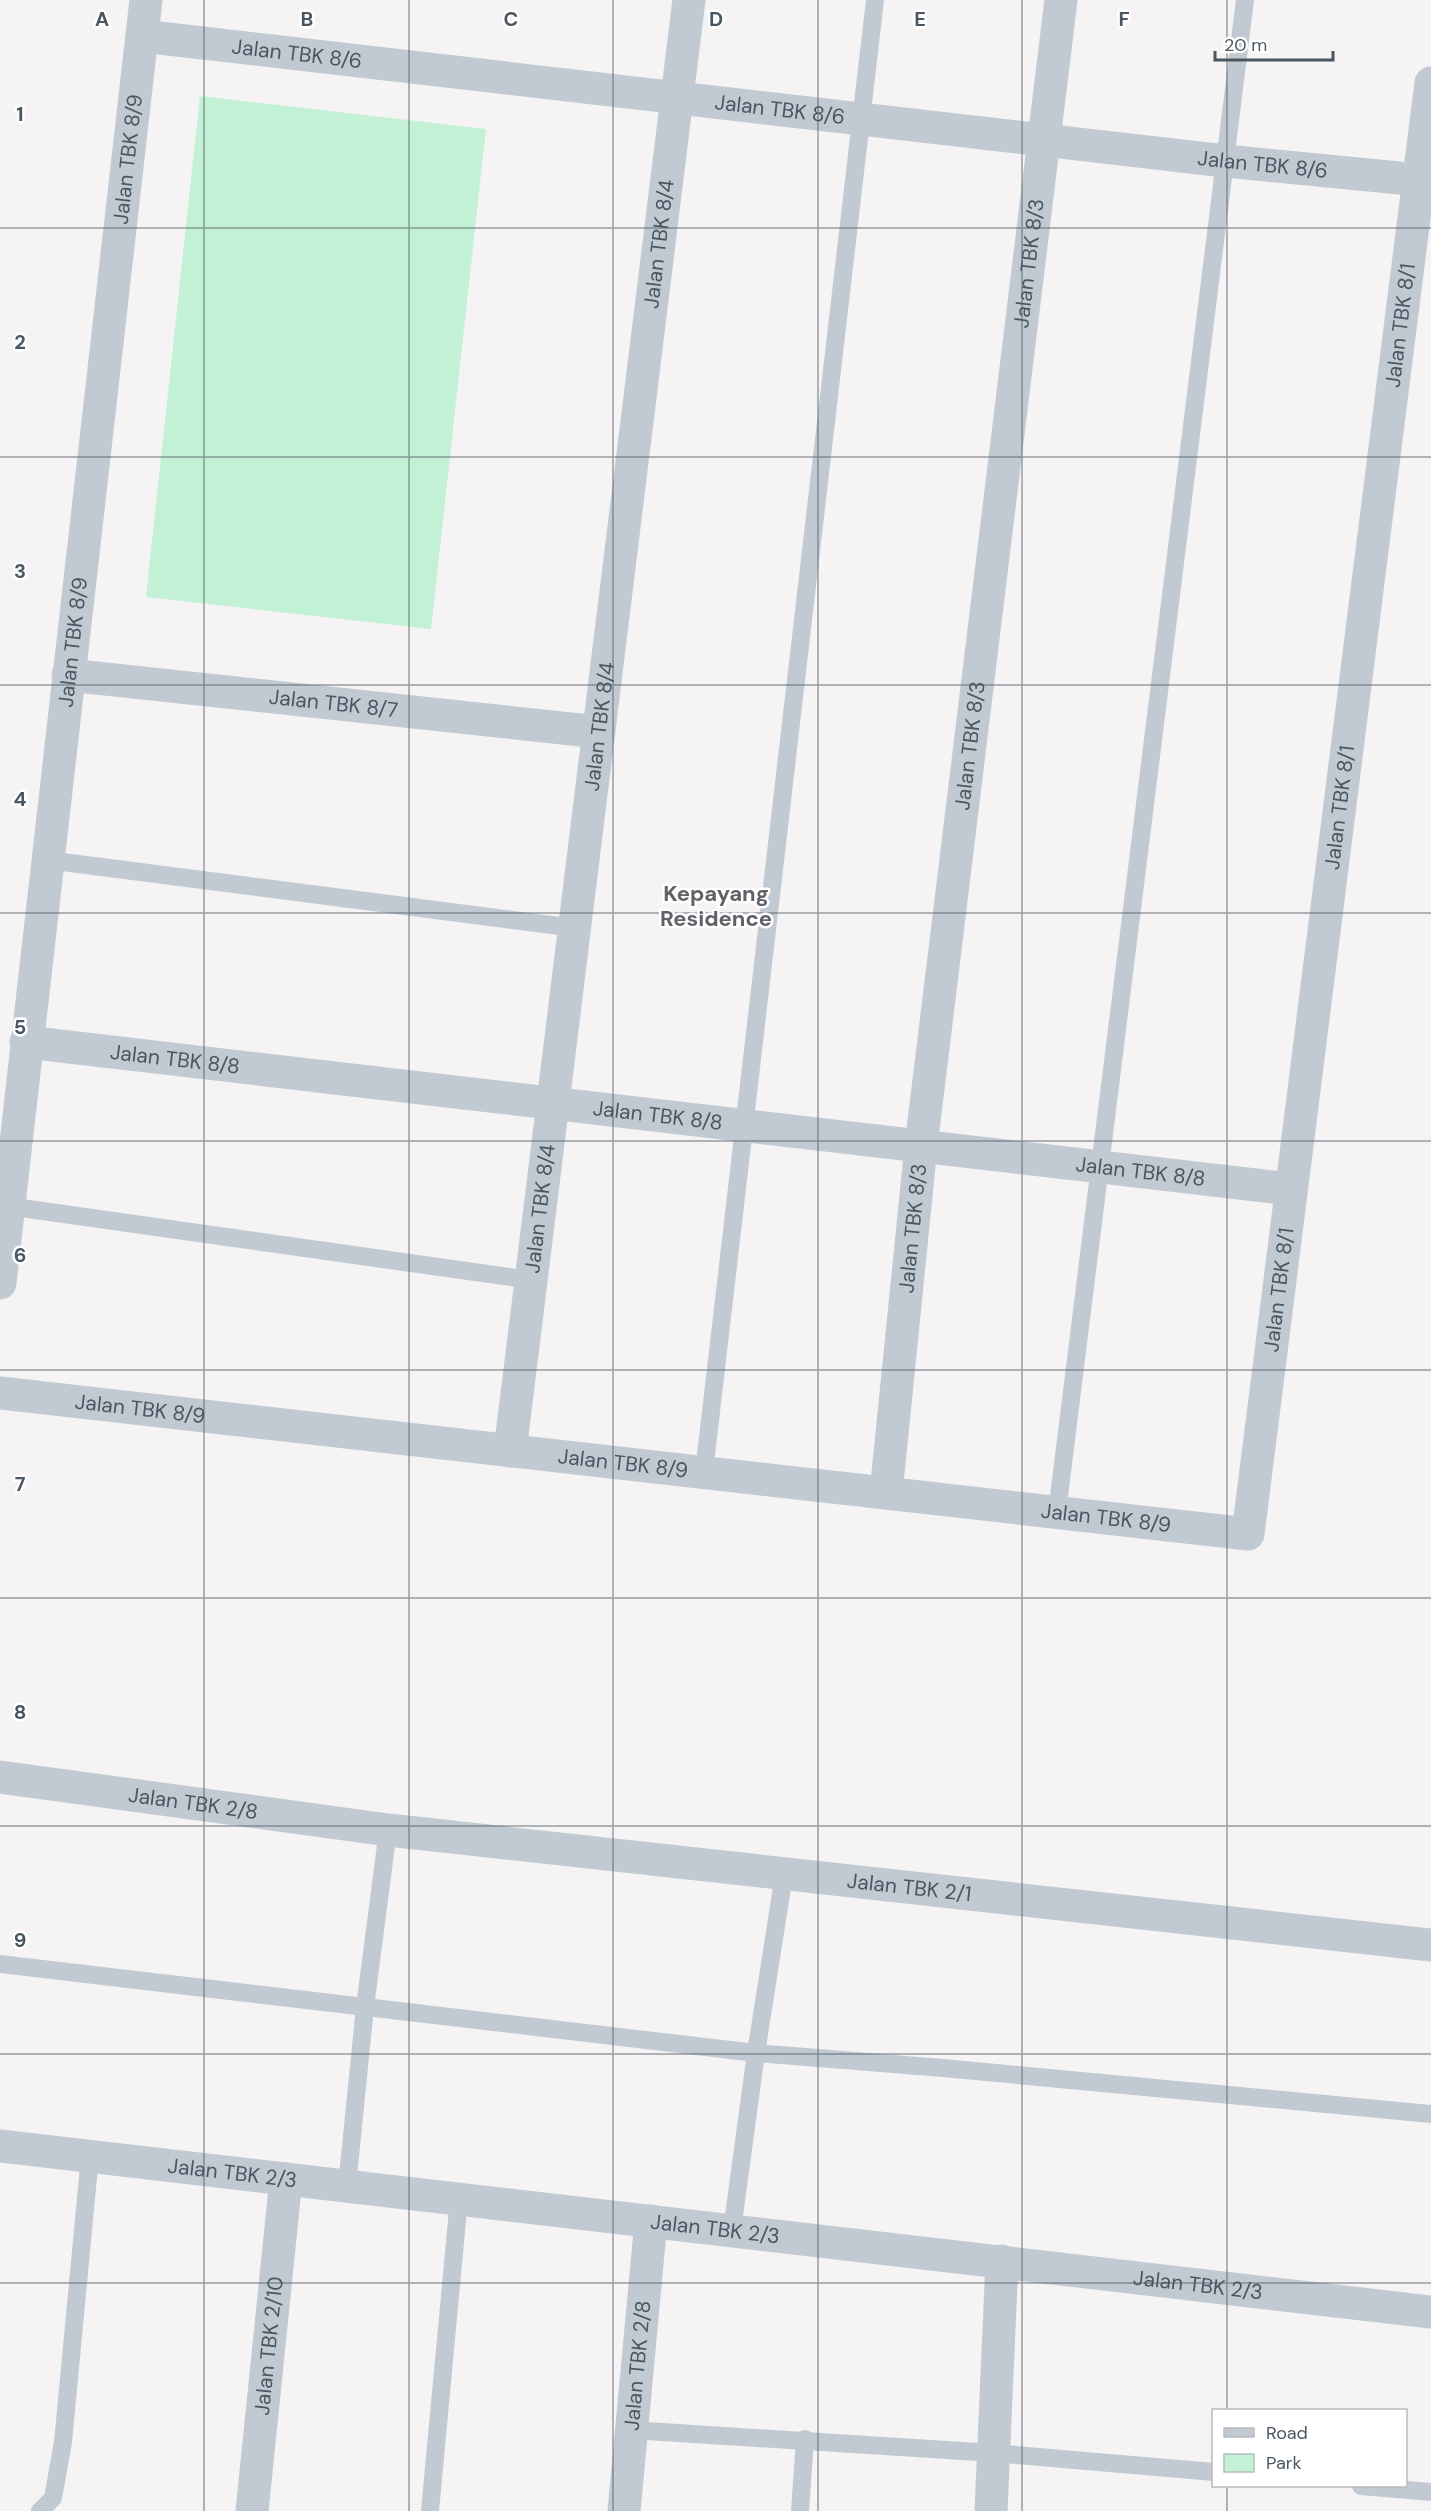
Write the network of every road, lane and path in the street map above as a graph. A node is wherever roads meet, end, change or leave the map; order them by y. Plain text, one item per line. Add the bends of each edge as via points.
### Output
1 (146, 0) edge
2 (689, 0) edge
3 (875, 0) edge
4 (1061, 0) edge
5 (1245, 0) edge
6 (142, 36) junction
7 (1431, 83) edge
8 (677, 98) junction
9 (861, 119) junction
10 (1044, 140) junction
11 (1225, 161) junction
12 (1425, 181) edge
13 (68, 675) junction
14 (599, 732) junction
15 (47, 860) junction
16 (575, 928) junction
17 (26, 1042) junction
18 (553, 1103) junction
19 (742, 1125) junction
20 (921, 1146) junction
21 (1100, 1166) junction
22 (1290, 1189) junction
23 (7, 1206) junction
24 (531, 1280) junction
25 (0, 1283) edge
26 (0, 1393) edge
27 (510, 1450) junction
28 (704, 1472) junction
29 (886, 1493) junction
30 (1057, 1512) junction
31 (1248, 1534) joint
32 (0, 1777) edge
33 (388, 1830) junction
34 (784, 1875) junction
35 (1431, 1945) edge
36 (0, 1965) edge
37 (365, 2007) junction
38 (756, 2053) junction
39 (1431, 2114) edge
40 (0, 2146) edge
41 (90, 2156) junction
42 (286, 2179) junction
43 (347, 2186) junction
44 (459, 2199) junction
45 (651, 2220) junction
46 (732, 2230) junction
47 (1002, 2261) junction
48 (1431, 2312) edge
49 (632, 2430) junction
50 (804, 2439) junction
51 (993, 2453) junction
52 (1212, 2472) edge
53 (1373, 2487) edge
54 (1431, 2492) edge
55 (40, 2511) edge
56 (252, 2511) edge
57 (430, 2511) edge
58 (624, 2511) edge
59 (800, 2511) edge
60 (991, 2511) edge

1 - 6 street, Jalan TBK 8/9
2 - 8 street, Jalan TBK 8/4
3 - 9 lane
4 - 10 street, Jalan TBK 8/3
5 - 11 lane
6 - 8 street, Jalan TBK 8/6
6 - 13 street, Jalan TBK 8/9
7 - 12 street, Jalan TBK 8/1
8 - 9 street, Jalan TBK 8/6
8 - 14 street, Jalan TBK 8/4
9 - 10 street, Jalan TBK 8/6
9 - 19 lane
10 - 11 street, Jalan TBK 8/6
10 - 20 street, Jalan TBK 8/3
11 - 12 street, Jalan TBK 8/6
11 - 21 lane
12 - 22 street, Jalan TBK 8/1
13 - 14 street, Jalan TBK 8/7
13 - 15 street, Jalan TBK 8/9
14 - 16 street, Jalan TBK 8/4
15 - 16 lane
15 - 17 street, Jalan TBK 8/9
16 - 18 street, Jalan TBK 8/4
17 - 18 street, Jalan TBK 8/8
17 - 23 street, Jalan TBK 8/9
18 - 19 street, Jalan TBK 8/8
18 - 24 street, Jalan TBK 8/4
19 - 20 street, Jalan TBK 8/8
19 - 28 lane
20 - 21 street, Jalan TBK 8/8
20 - 29 street, Jalan TBK 8/3
21 - 22 street, Jalan TBK 8/8
21 - 30 lane
22 - 31 street, Jalan TBK 8/1
23 - 24 lane
23 - 25 street, Jalan TBK 8/9
24 - 27 street, Jalan TBK 8/4
26 - 27 street, Jalan TBK 8/9
27 - 28 street, Jalan TBK 8/9
28 - 29 street, Jalan TBK 8/9
29 - 30 street, Jalan TBK 8/9
30 - 31 street, Jalan TBK 8/9
32 - 33 street, Jalan TBK 2/8
33 - 34 street, Jalan TBK 2/1
33 - 37 lane
34 - 35 street, Jalan TBK 2/1
34 - 38 lane
36 - 37 lane
37 - 38 lane
37 - 43 lane
38 - 39 lane
38 - 46 lane
40 - 41 street, Jalan TBK 2/3
41 - 42 street, Jalan TBK 2/3
41 - 55 lane via 63,2442 53,2498
42 - 43 street, Jalan TBK 2/3
42 - 56 street, Jalan TBK 2/10
43 - 44 street, Jalan TBK 2/3
44 - 45 street, Jalan TBK 2/3
44 - 57 lane
45 - 46 street, Jalan TBK 2/3
45 - 49 street, Jalan TBK 2/8
46 - 47 street, Jalan TBK 2/3
47 - 48 street, Jalan TBK 2/3
47 - 51 street
49 - 50 lane
49 - 58 street, Jalan TBK 2/8
50 - 51 lane
50 - 59 lane
51 - 52 lane
51 - 60 street
53 - 54 lane

